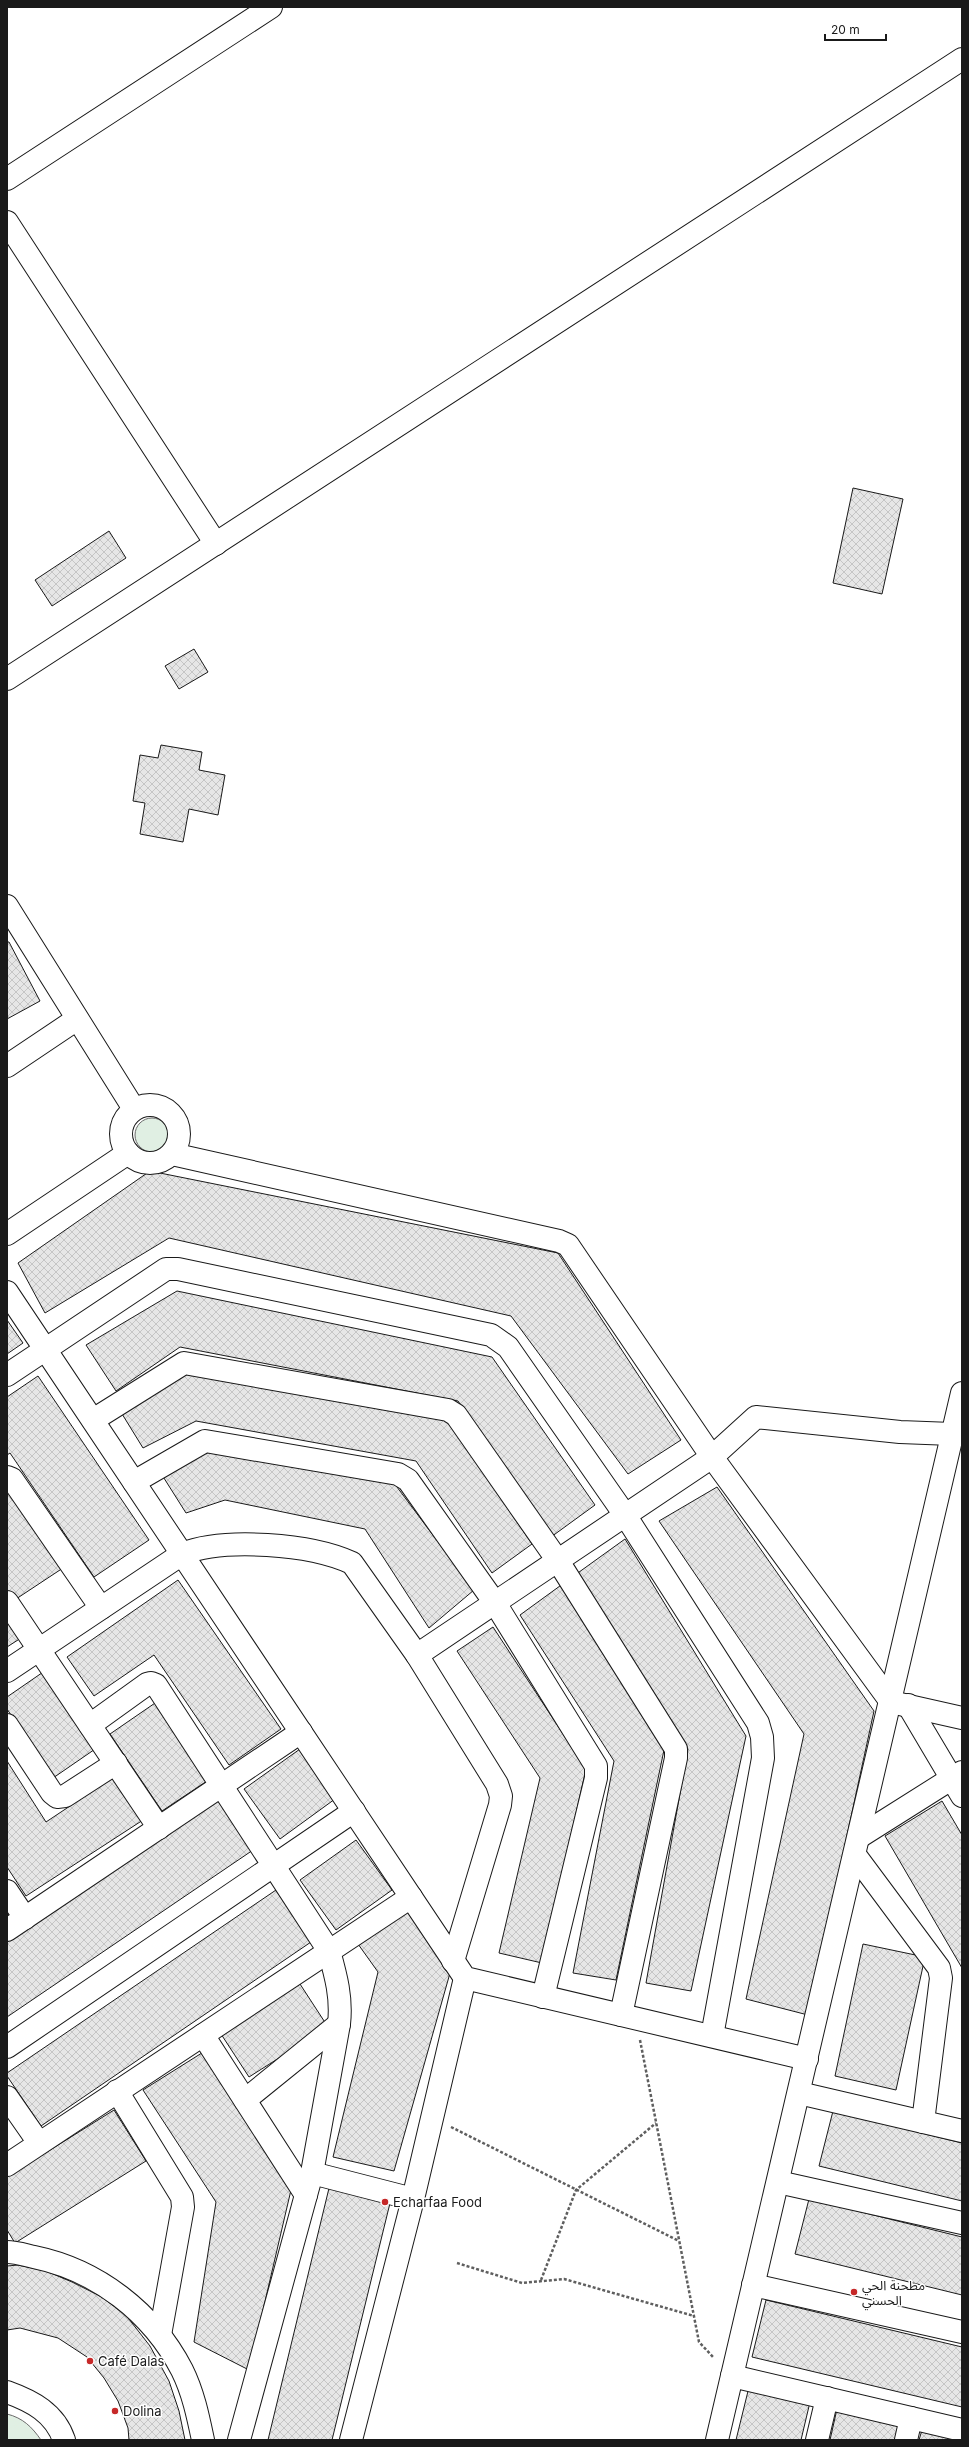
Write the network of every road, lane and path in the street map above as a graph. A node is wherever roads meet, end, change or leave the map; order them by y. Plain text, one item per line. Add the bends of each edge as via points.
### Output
1 (271, 7) edge
2 (962, 59) edge
3 (7, 179) edge
4 (7, 222) edge
5 (216, 544) junction
6 (7, 680) edge
7 (7, 906) edge
8 (78, 1019) junction
9 (7, 1066) edge
10 (134, 1109) junction
11 (128, 1153) junction
12 (172, 1154) junction
13 (7, 1234) edge
14 (7, 1292) edge
15 (45, 1350) junction
16 (7, 1375) edge
17 (962, 1393) edge
18 (93, 1420) junction
19 (952, 1434) junction
20 (712, 1457) junction
21 (954, 1457) edge
22 (7, 1477) edge
23 (134, 1482) junction
24 (625, 1515) junction
25 (182, 1554) junction
26 (558, 1561) junction
27 (7, 1602) edge
28 (495, 1603) junction
29 (101, 1608) junction
30 (39, 1650) junction
31 (418, 1655) junction
32 (7, 1671) edge
33 (900, 1703) junction
34 (962, 1718) edge
35 (7, 1725) edge
36 (90, 1725) junction
37 (301, 1732) junction
38 (116, 1763) junction
39 (959, 1782) edge
40 (222, 1785) junction
41 (354, 1811) junction
42 (159, 1828) junction
43 (857, 1846) junction
44 (274, 1866) junction
45 (7, 1891) edge
46 (411, 1897) junction
47 (25, 1918) junction
48 (7, 1930) edge
49 (329, 1951) junction
50 (453, 1961) junction
51 (465, 1978) junction
52 (543, 1997) junction
53 (628, 2017) junction
54 (339, 2024) junction
55 (203, 2035) junction
56 (712, 2036) junction
57 (7, 2047) edge
58 (807, 2058) junction
59 (117, 2092) junction
60 (799, 2093) junction
61 (7, 2097) edge
62 (244, 2100) junction
63 (432, 2118) junction
64 (923, 2122) junction
65 (656, 2123) junction
66 (962, 2131) edge
67 (39, 2143) junction
68 (7, 2165) edge
69 (312, 2173) junction
70 (778, 2182) junction
71 (576, 2190) junction
72 (306, 2195) junction
73 (413, 2199) junction
74 (962, 2223) edge
75 (679, 2242) junction
76 (7, 2252) edge
77 (457, 2263) dead end
78 (541, 2280) junction
79 (753, 2285) junction
80 (694, 2316) junction
81 (962, 2332) edge
82 (160, 2335) junction
83 (732, 2376) junction
84 (7, 2392) edge
85 (827, 2398) junction
86 (912, 2418) junction
87 (962, 2430) edge
88 (64, 2440) edge
89 (203, 2440) edge
90 (240, 2440) edge
91 (351, 2440) edge
92 (717, 2440) edge
93 (817, 2440) edge
94 (906, 2440) edge

1 - 3 street
2 - 5 street
4 - 5 street
5 - 6 street
7 - 8 street
8 - 9 street
8 - 10 street
10 - 11 street via 122,1125 122,1144
10 - 12 street via 154,1105 164,1108 173,1115 180,1135 178,1145
11 - 12 street via 144,1163 154,1163
11 - 13 street
12 - 20 street via 568,1245
14 - 15 street
15 - 16 street
15 - 18 street
15 - 24 street via 166,1269 178,1269 491,1335 508,1347
17 - 19 street
18 - 23 street
18 - 26 street via 184,1363 452,1411
19 - 20 street via 900,1432 756,1418
19 - 21 street
20 - 24 street
20 - 33 street
21 - 33 street
22 - 29 street via 12,1479
23 - 25 street
23 - 28 street via 205,1441 398,1474 408,1480
24 - 26 street
24 - 56 street via 758,1723 762,1737 763,1758
25 - 29 street
25 - 31 street via 211,1545 271,1545 341,1558 352,1564 363,1576
25 - 37 street
26 - 28 street
26 - 53 street via 676,1749 675,1766
27 - 30 street
28 - 31 street
28 - 52 street via 596,1766 596,1778
29 - 30 street
30 - 32 street
30 - 36 street
31 - 50 street via 497,1784 500,1796 500,1806
33 - 34 street
33 - 39 street
33 - 43 street
35 - 38 street via 57,1797 65,1796
36 - 38 street
36 - 40 street via 151,1683 156,1685
37 - 40 street
37 - 41 street
38 - 42 street
39 - 43 street
40 - 42 street
40 - 44 street
41 - 44 street
41 - 46 street
42 - 47 street
43 - 58 street
43 - 64 street via 940,1968 941,1978
44 - 49 street
44 - 57 street
45 - 47 street
46 - 49 street
46 - 50 street
47 - 48 street
49 - 54 street via 339,1988
49 - 55 street
50 - 51 street
51 - 52 street
51 - 63 street
52 - 53 street
53 - 56 street
53 - 65 path
54 - 62 street
54 - 69 street
55 - 59 street
55 - 62 street
56 - 58 street
58 - 60 street
59 - 67 street
59 - 82 street via 182,2197 183,2207
60 - 64 street
60 - 70 street
61 - 67 street
62 - 72 street
63 - 71 path
63 - 73 street
64 - 66 street
65 - 71 path
65 - 75 path
67 - 68 street
69 - 72 street
69 - 73 street
70 - 74 street
70 - 79 street
71 - 75 path
71 - 78 path
72 - 90 street
73 - 91 street
75 - 80 path
76 - 82 street via 55,2261 94,2278 130,2303
77 - 78 path via 522,2283
78 - 80 path via 564,2279
79 - 81 street
79 - 83 street
80 - 83 path via 699,2342
82 - 89 street via 182,2370 197,2409
83 - 85 street
83 - 92 street
84 - 88 street via 29,2400 48,2414
85 - 86 street
85 - 93 street
86 - 87 street
86 - 94 street

